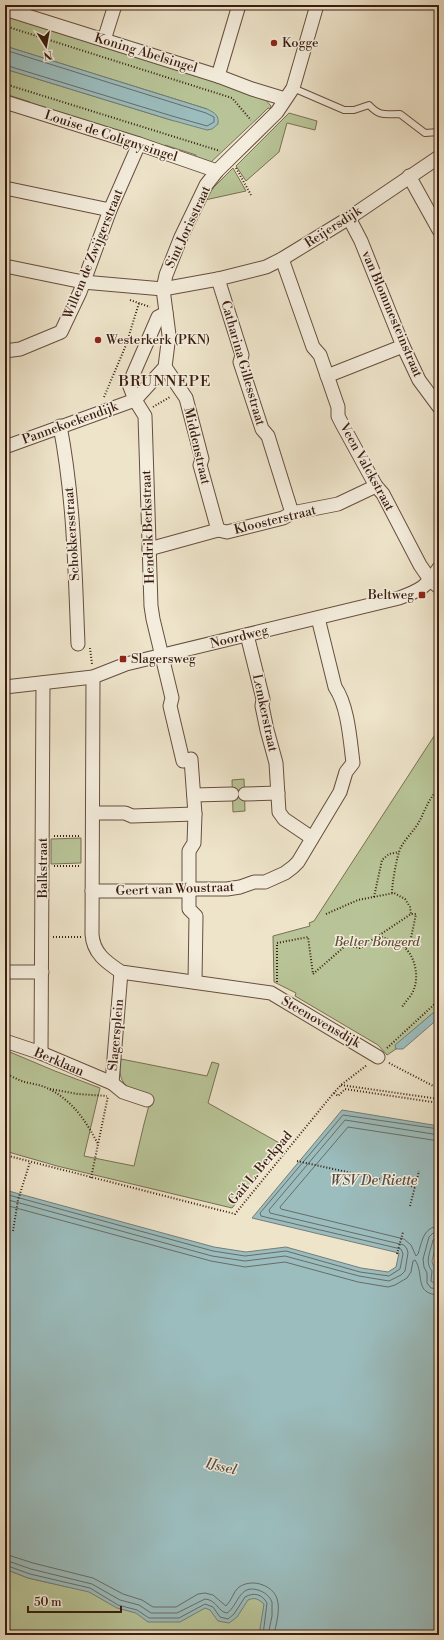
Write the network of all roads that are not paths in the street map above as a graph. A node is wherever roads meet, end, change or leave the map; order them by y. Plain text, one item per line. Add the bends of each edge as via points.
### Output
1 (115, 5) edge
2 (240, 5) edge
3 (317, 5) edge
4 (5, 9) edge
5 (104, 40) junction
6 (218, 76) junction
7 (293, 88) junction
8 (285, 100) junction
9 (5, 102) edge
10 (439, 132) edge
11 (139, 144) junction
12 (439, 157) edge
13 (217, 171) junction
14 (409, 176) junction
15 (5, 188) edge
16 (110, 210) junction
17 (349, 218) junction
18 (439, 230) edge
19 (282, 259) junction
20 (5, 266) edge
21 (218, 279) junction
22 (83, 282) junction
23 (163, 289) junction
24 (166, 313) junction
25 (403, 346) junction
26 (5, 351) edge
27 (165, 367) junction
28 (327, 376) junction
29 (135, 400) junction
30 (439, 407) edge
31 (60, 426) junction
32 (5, 446) edge
33 (376, 486) junction
34 (292, 514) junction
35 (218, 530) junction
36 (149, 549) junction
37 (439, 568) edge
38 (435, 584) edge
39 (318, 618) junction
40 (247, 635) junction
41 (78, 644) road end
42 (162, 656) junction
43 (93, 677) junction
44 (43, 683) junction
45 (5, 686) edge
46 (278, 792) junction
47 (232, 794) dead end
48 (245, 794) dead end
49 (194, 795) junction
50 (93, 813) junction
51 (195, 814) junction
52 (312, 838) junction
53 (92, 891) junction
54 (188, 891) junction
55 (5, 972) edge
56 (42, 972) junction
57 (121, 972) junction
58 (195, 982) junction
59 (5, 1041) edge
60 (41, 1053) junction
61 (378, 1057) road end
62 (110, 1090) junction
63 (147, 1100) dead end

1 - 5 street
2 - 6 street
3 - 7 street, Sint Jorisstraat
4 - 5 street, Koning Abelsingel
5 - 6 street, Koning Abelsingel
6 - 8 street, Koning Abelsingel
7 - 8 street, Sint Jorisstraat
7 - 10 lane via 344,110 369,105 381,115 400,114 425,132
8 - 13 street, Sint Jorisstraat via 277,112
9 - 11 street, Louise de Colignysingel
11 - 13 street, Louise de Colignysingel
11 - 16 street, Willem de Zwijgerstraat
12 - 14 street, Reijersdijk
13 - 23 street, Sint Jorisstraat via 206,185 181,237
14 - 17 street, Reijersdijk
14 - 18 street
15 - 16 street
16 - 22 street, Willem de Zwijgerstraat
17 - 19 street, Reijersdijk
17 - 25 street, van Blommesteinstraat via 361,240
19 - 21 street, Reijersdijk via 266,267
19 - 28 street, Veen Valckstraat via 313,347 320,355
20 - 22 street, Reijersdijk
21 - 23 street, Reijersdijk
21 - 34 street, Catharina Gillesstraat via 242,355 240,362 262,429 268,436
22 - 23 street, Reijersdijk
22 - 26 street, Willem de Zwijgerstraat via 61,332 20,349
23 - 24 street
24 - 27 street via 170,335
24 - 29 street, Hendrik Berkstraat via 158,317 129,384
25 - 28 street
25 - 30 street, van Blommesteinstraat via 419,380
27 - 29 street
27 - 35 street, Middenstraat via 186,398 202,458 200,465
28 - 33 street, Veen Valckstraat via 338,407 338,416
29 - 31 street, Pannekoekendijk
29 - 36 street, Hendrik Berkstraat via 145,416
31 - 32 street, Pannekoekendijk
31 - 41 street, Schokkersstraat via 67,462 72,513
33 - 34 street, Kloosterstraat via 338,504
33 - 38 street, Veen Valckstraat via 420,565
34 - 35 street, Kloosterstraat via 227,532
35 - 36 street, Kloosterstraat
36 - 42 street, Hendrik Berkstraat via 151,606
37 - 38 street, Noordweg
38 - 39 street, Noordweg via 399,598
39 - 40 street, Noordweg
39 - 52 street, Geert van Woustraat via 335,687 341,695 353,762 346,772 340,792
40 - 42 street, Noordweg
40 - 46 street, Lemkerstraat via 264,699 262,706 276,763
42 - 43 street, Noordweg via 126,664
42 - 49 street, Hendrik Berkstraat via 172,698 170,706 183,760 191,758
43 - 44 street, Noordweg
43 - 50 street
44 - 45 street, Noordweg
44 - 56 street, Balkstraat
46 - 48 street
46 - 52 street, Lemkerstraat via 279,812 284,819
47 - 49 street
49 - 51 street
50 - 51 street via 125,813 132,816
50 - 53 street
51 - 54 street via 194,843 189,851
52 - 54 street, Geert van Woustraat via 293,867 265,882 227,889
53 - 54 street, Geert van Woustraat
53 - 57 street via 94,944 102,959
54 - 58 street via 189,909 196,916
55 - 56 street
56 - 60 street, Balkstraat
57 - 58 street
57 - 62 street, Slagersplein
58 - 61 street, Steenovensdijk via 271,993
59 - 60 street, Berklaan
60 - 62 street, Berklaan
62 - 63 street, Slagersplein

